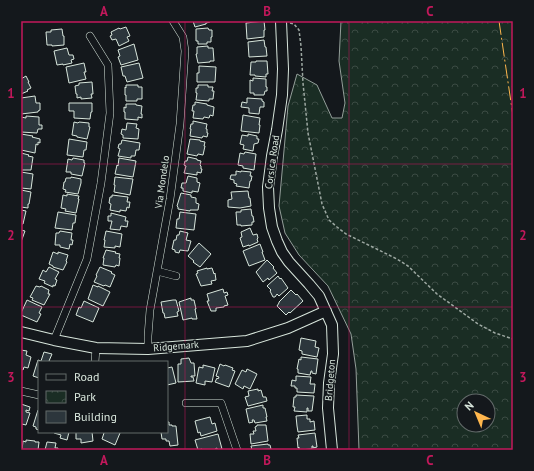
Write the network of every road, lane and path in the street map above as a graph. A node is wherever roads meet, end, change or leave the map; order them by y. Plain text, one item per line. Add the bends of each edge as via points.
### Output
1 (173, 21) edge
2 (282, 22) edge
3 (90, 36) dead end
4 (157, 271) junction
5 (176, 276) dead end
6 (326, 311) junction
7 (21, 332) edge
8 (513, 339) edge
9 (54, 340) junction
10 (96, 348) junction
11 (148, 349) junction
12 (95, 361) edge
13 (21, 391) edge
14 (38, 395) edge
15 (186, 403) dead end
16 (237, 450) edge
17 (332, 450) edge

1 - 4 street, Via Mondelo via 183,38 185,52 180,124
2 - 6 street, Corsica Road via 282,95 268,187 268,208 282,252 319,296
2 - 8 path via 292,23 299,30 308,133 322,204 329,220 346,234 408,266 437,294 478,324
3 - 9 street via 108,65 110,113 88,259
4 - 5 street
4 - 11 street, Via Mondelo via 150,310
6 - 11 street, Ridgemark via 288,328 247,341
6 - 17 street, Bridgeton via 332,325 333,354 328,408
7 - 9 street, Ridgemark
9 - 10 street, Ridgemark
10 - 11 street, Ridgemark
10 - 12 street
13 - 14 street
15 - 16 street via 221,403

